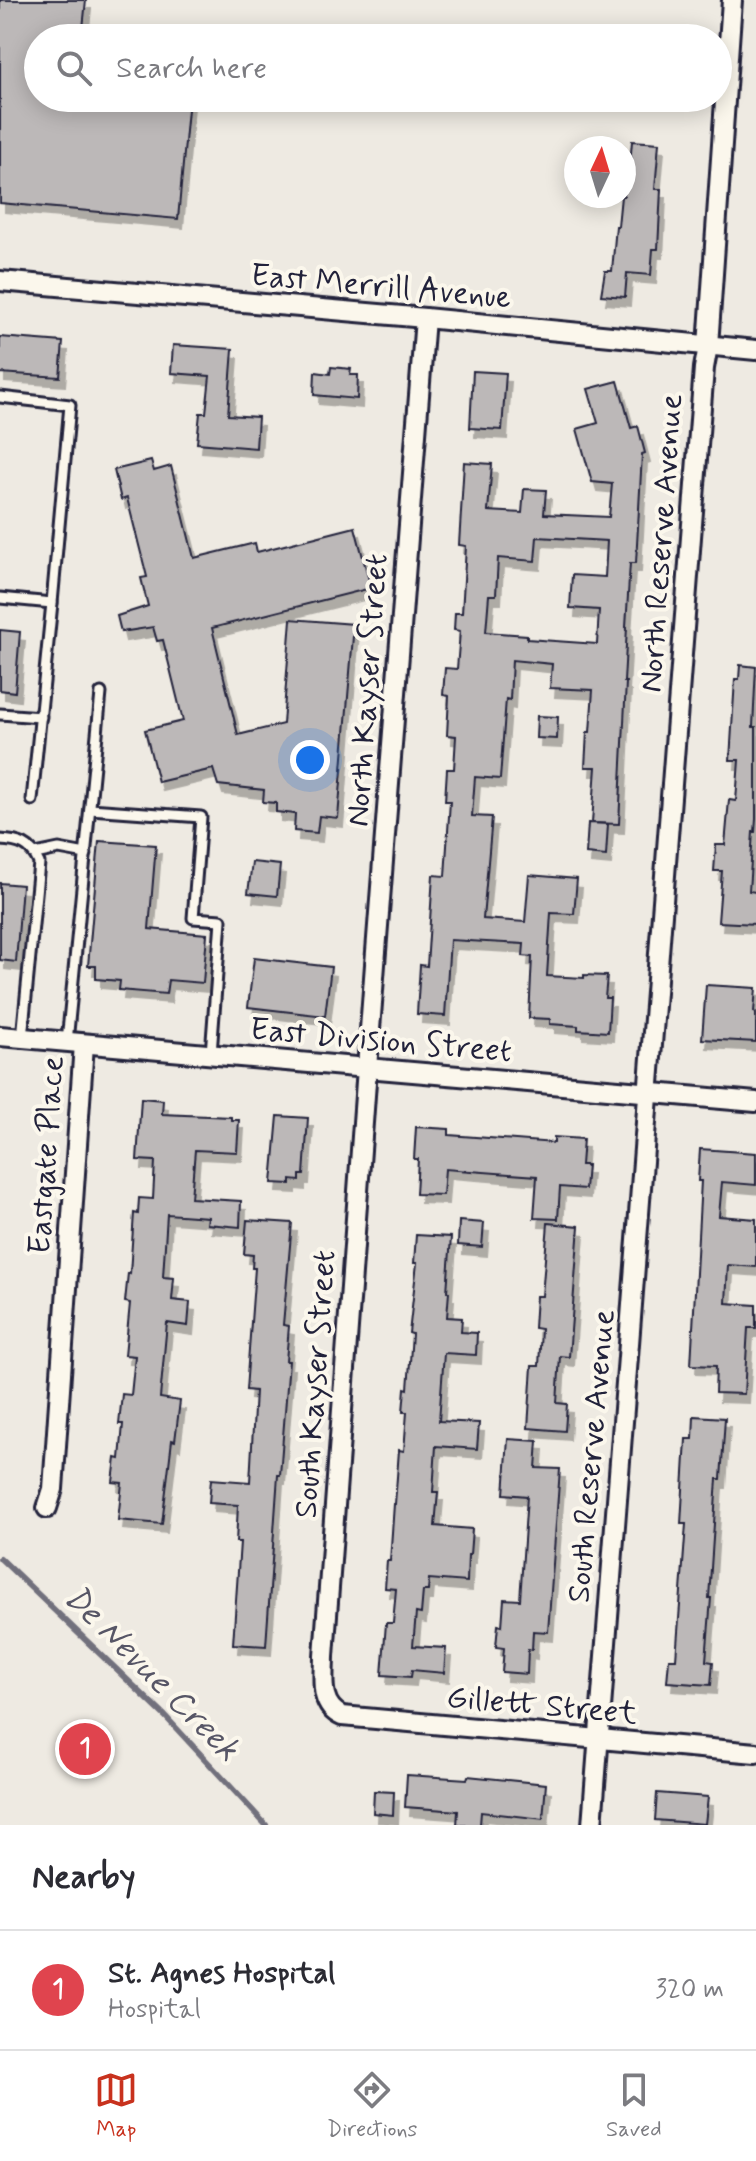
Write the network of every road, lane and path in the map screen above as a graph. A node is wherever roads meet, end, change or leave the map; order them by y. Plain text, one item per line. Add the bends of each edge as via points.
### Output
1 (732, 0) edge
2 (730, 24) edge
3 (724, 112) edge
4 (0, 281) edge
5 (425, 318) junction
6 (708, 346) junction
7 (756, 350) edge
8 (0, 397) edge
9 (0, 598) edge
10 (52, 603) junction
11 (101, 693) dead end
12 (0, 714) edge
13 (41, 717) junction
14 (32, 800) dead end
15 (90, 809) junction
16 (0, 840) edge
17 (35, 854) junction
18 (86, 854) junction
19 (0, 1036) edge
20 (22, 1038) junction
21 (76, 1043) junction
22 (211, 1054) junction
23 (367, 1068) junction
24 (649, 1091) junction
25 (756, 1102) edge
26 (47, 1508) dead end
27 (328, 1705) joint
28 (598, 1739) junction
29 (756, 1753) edge
30 (592, 1825) edge

1 - 2 street, North Reserve Avenue
3 - 6 street, North Reserve Avenue
4 - 5 street, East Merrill Avenue
5 - 6 street, East Merrill Avenue
5 - 23 street, North Kayser Street
6 - 7 street, East Merrill Avenue
6 - 24 street, North Reserve Avenue
8 - 10 lane via 70,405
9 - 10 lane
10 - 13 lane
11 - 15 lane
12 - 13 lane
13 - 14 lane
15 - 18 lane
15 - 22 lane via 201,817 193,918 221,920
16 - 17 lane via 19,841
17 - 18 lane via 59,849
17 - 20 lane via 38,885
18 - 21 lane
19 - 20 street, East Division Street
20 - 21 street, East Division Street
21 - 22 street, East Division Street
21 - 26 street, Eastgate Place via 53,1489
22 - 23 street, East Division Street
23 - 24 street, East Division Street
23 - 27 street, South Kayser Street via 324,1656
24 - 25 street, East Division Street
24 - 28 street, South Reserve Avenue
27 - 28 street, Gillett Street via 342,1716
28 - 29 street, Gillett Street
28 - 30 street, South Reserve Avenue

